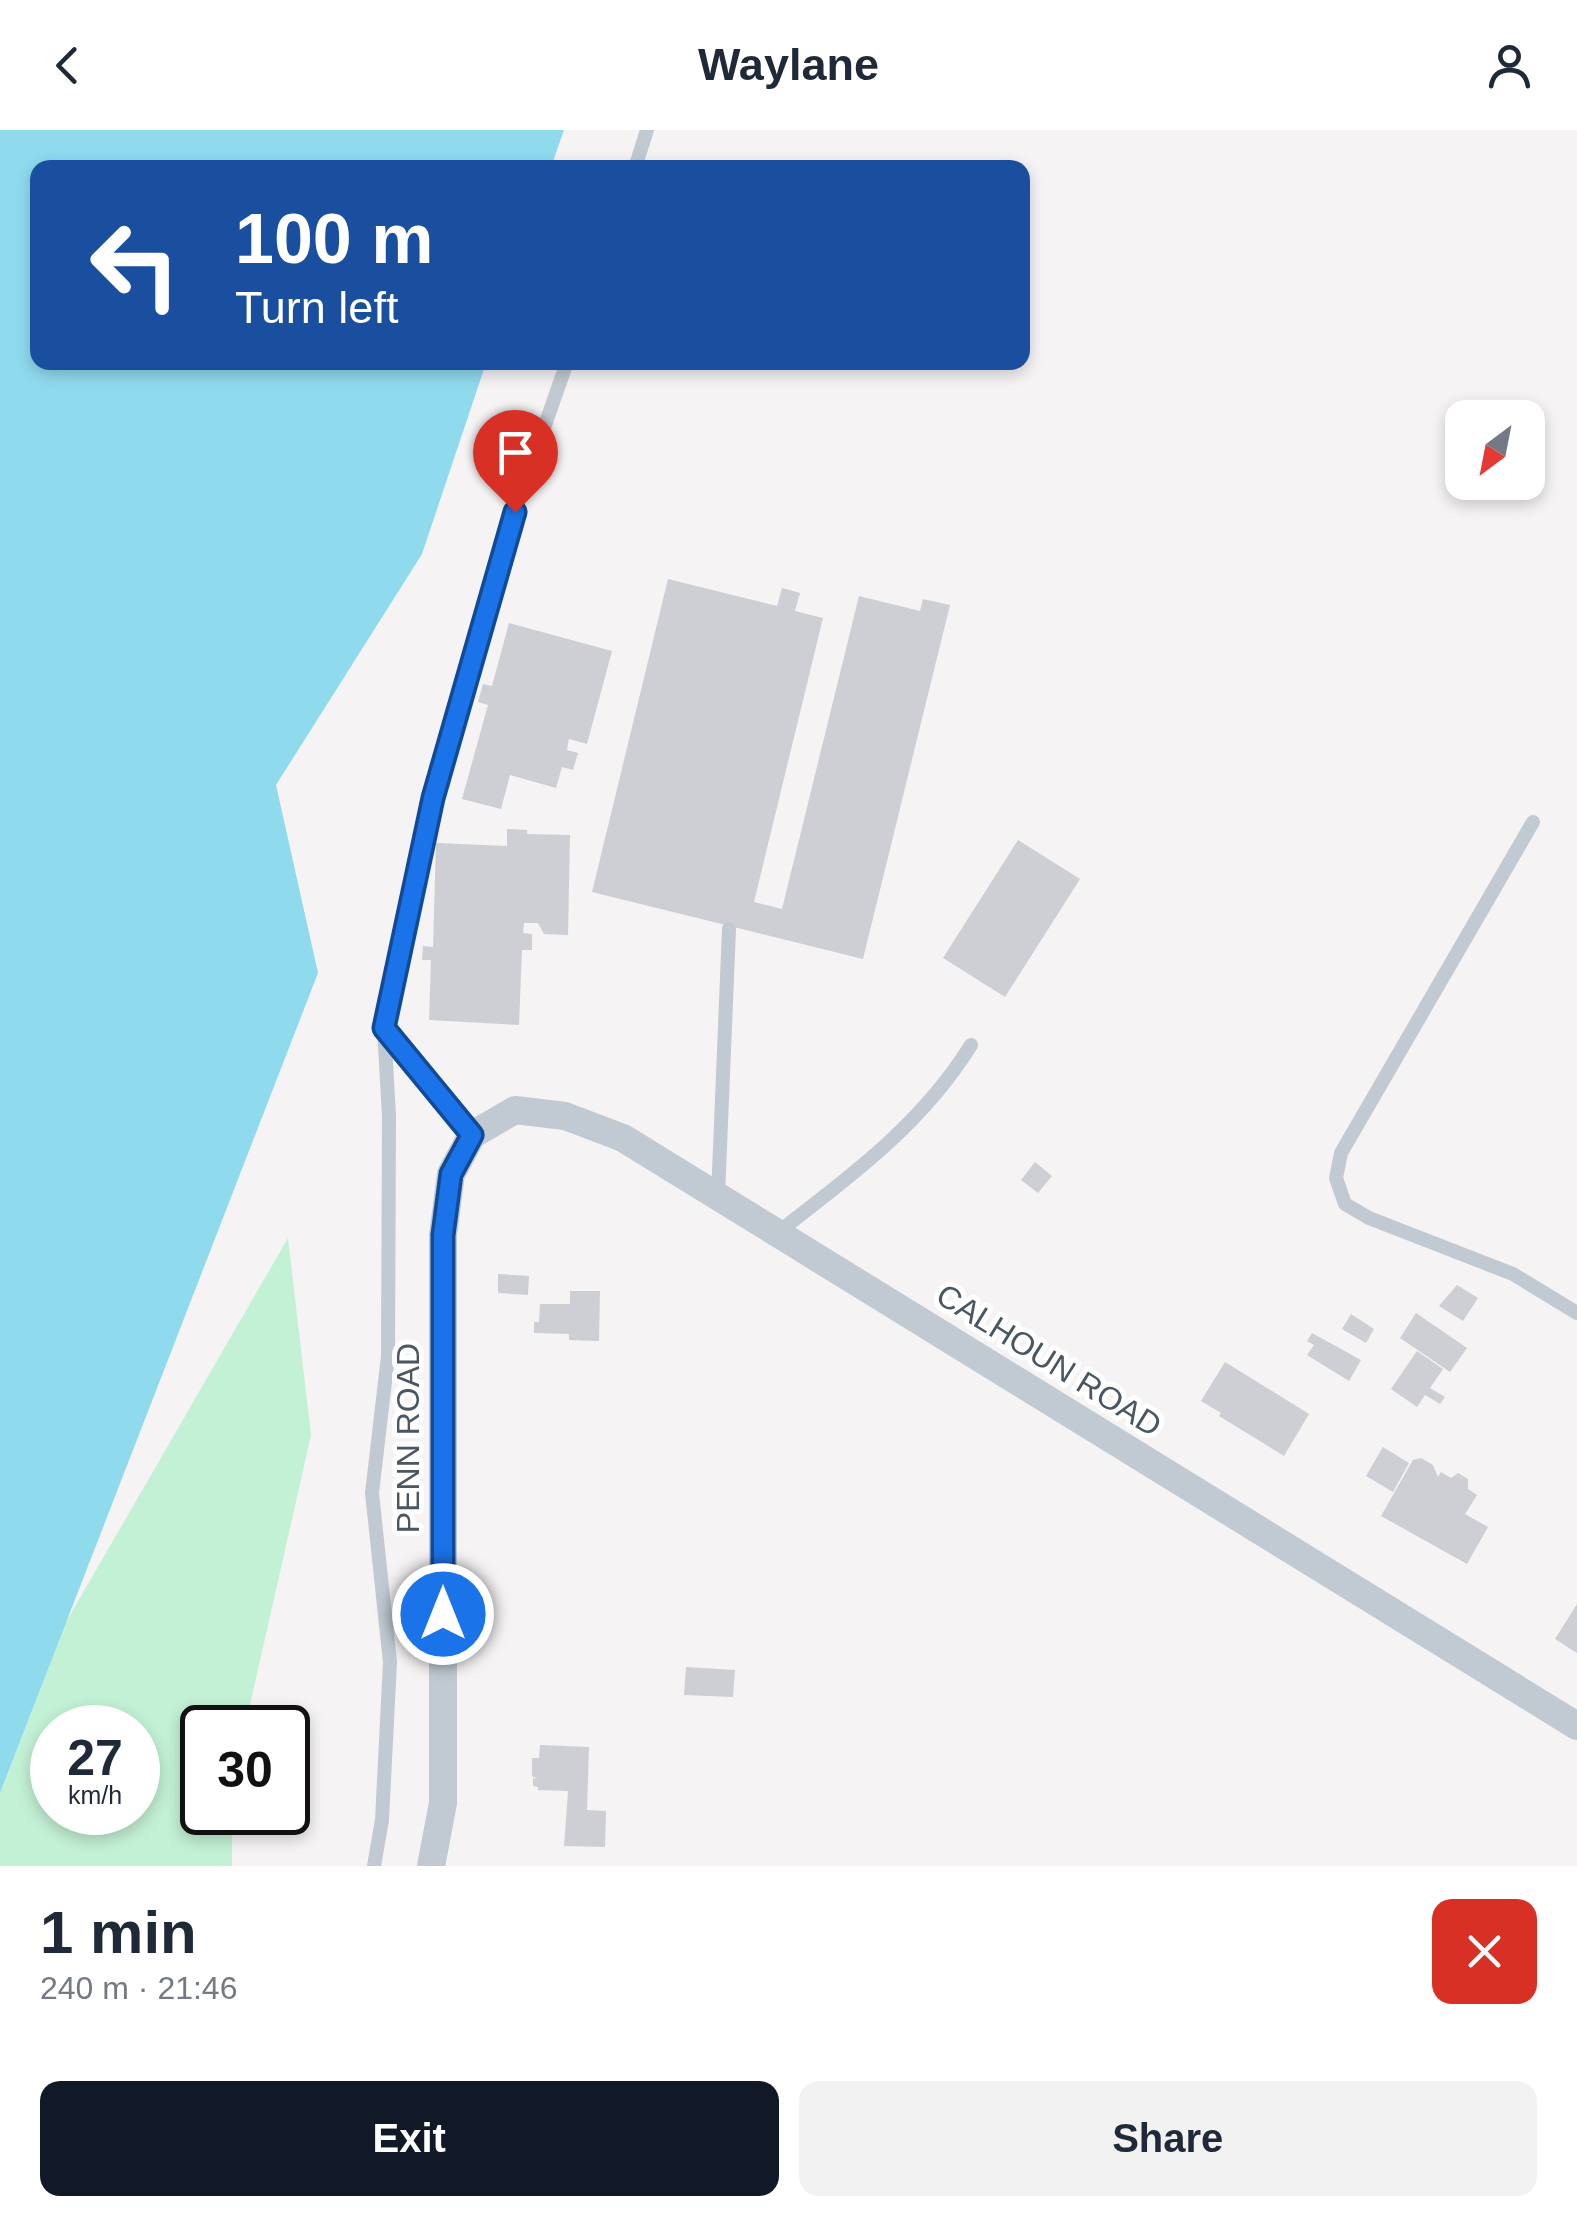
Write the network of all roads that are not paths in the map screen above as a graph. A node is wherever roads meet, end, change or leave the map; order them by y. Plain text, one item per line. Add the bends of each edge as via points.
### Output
1 (647, 130) edge
2 (637, 160) edge
3 (564, 370) edge
4 (1534, 822) dead end
5 (729, 929) dead end
6 (384, 1028) junction
7 (971, 1046) dead end
8 (472, 1135) junction
9 (718, 1196) junction
10 (778, 1233) junction
11 (1577, 1313) edge
12 (1577, 1726) edge
13 (374, 1866) edge
14 (431, 1866) edge

1 - 2 lane
3 - 6 lane via 502,549 433,798
4 - 11 lane via 1340,1152 1336,1178 1345,1204 1369,1218 1513,1274
5 - 9 lane
6 - 8 lane
6 - 13 lane via 388,1356 372,1493 390,1662
7 - 10 lane via 938,1095 893,1141
8 - 9 street, CALHOUN ROAD via 515,1110 565,1116 623,1138
8 - 14 street, PENN ROAD via 451,1174 443,1235 443,1804
9 - 10 street, CALHOUN ROAD
10 - 12 street, CALHOUN ROAD

